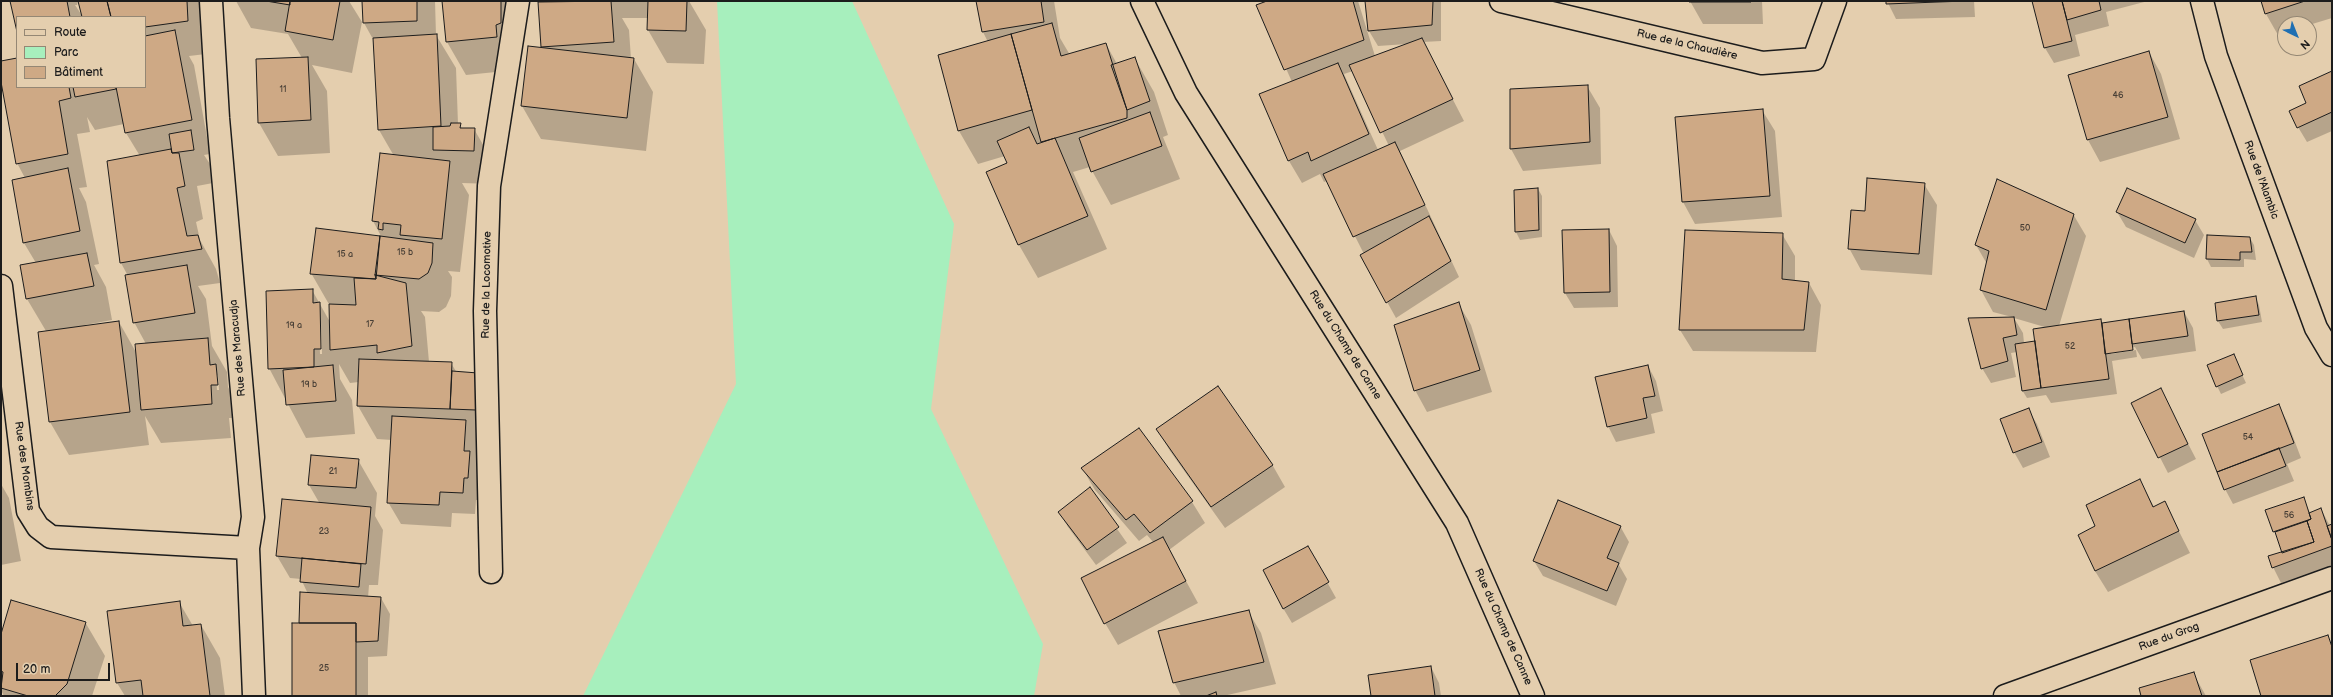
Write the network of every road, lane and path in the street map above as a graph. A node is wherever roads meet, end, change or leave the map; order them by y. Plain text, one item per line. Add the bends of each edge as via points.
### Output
1 (211, 1) edge
2 (518, 1) edge
3 (1142, 1) edge
4 (1501, 1) edge
5 (1835, 1) edge
6 (2202, 1) edge
7 (2, 298) edge
8 (2332, 355) edge
9 (248, 548) junction
10 (491, 572) dead end
11 (2332, 578) edge
12 (254, 696) edge
13 (1533, 696) edge
14 (2005, 696) edge

1 - 9 street, Rue des Maracudja via 218,118 253,516
2 - 10 street, Rue de la Locomotive via 489,186 485,310
3 - 13 street, Rue du Champ de Canne via 1186,93 1457,523
4 - 5 street, Rue de la Chaudière via 1762,63 1814,59
6 - 8 street, Rue de l'Alambic via 2216,56 2316,328
7 - 9 street, Rue des Mombins via 28,511 38,527 51,536
9 - 12 street, Rue des Maracudja
11 - 14 street, Rue du Grog

